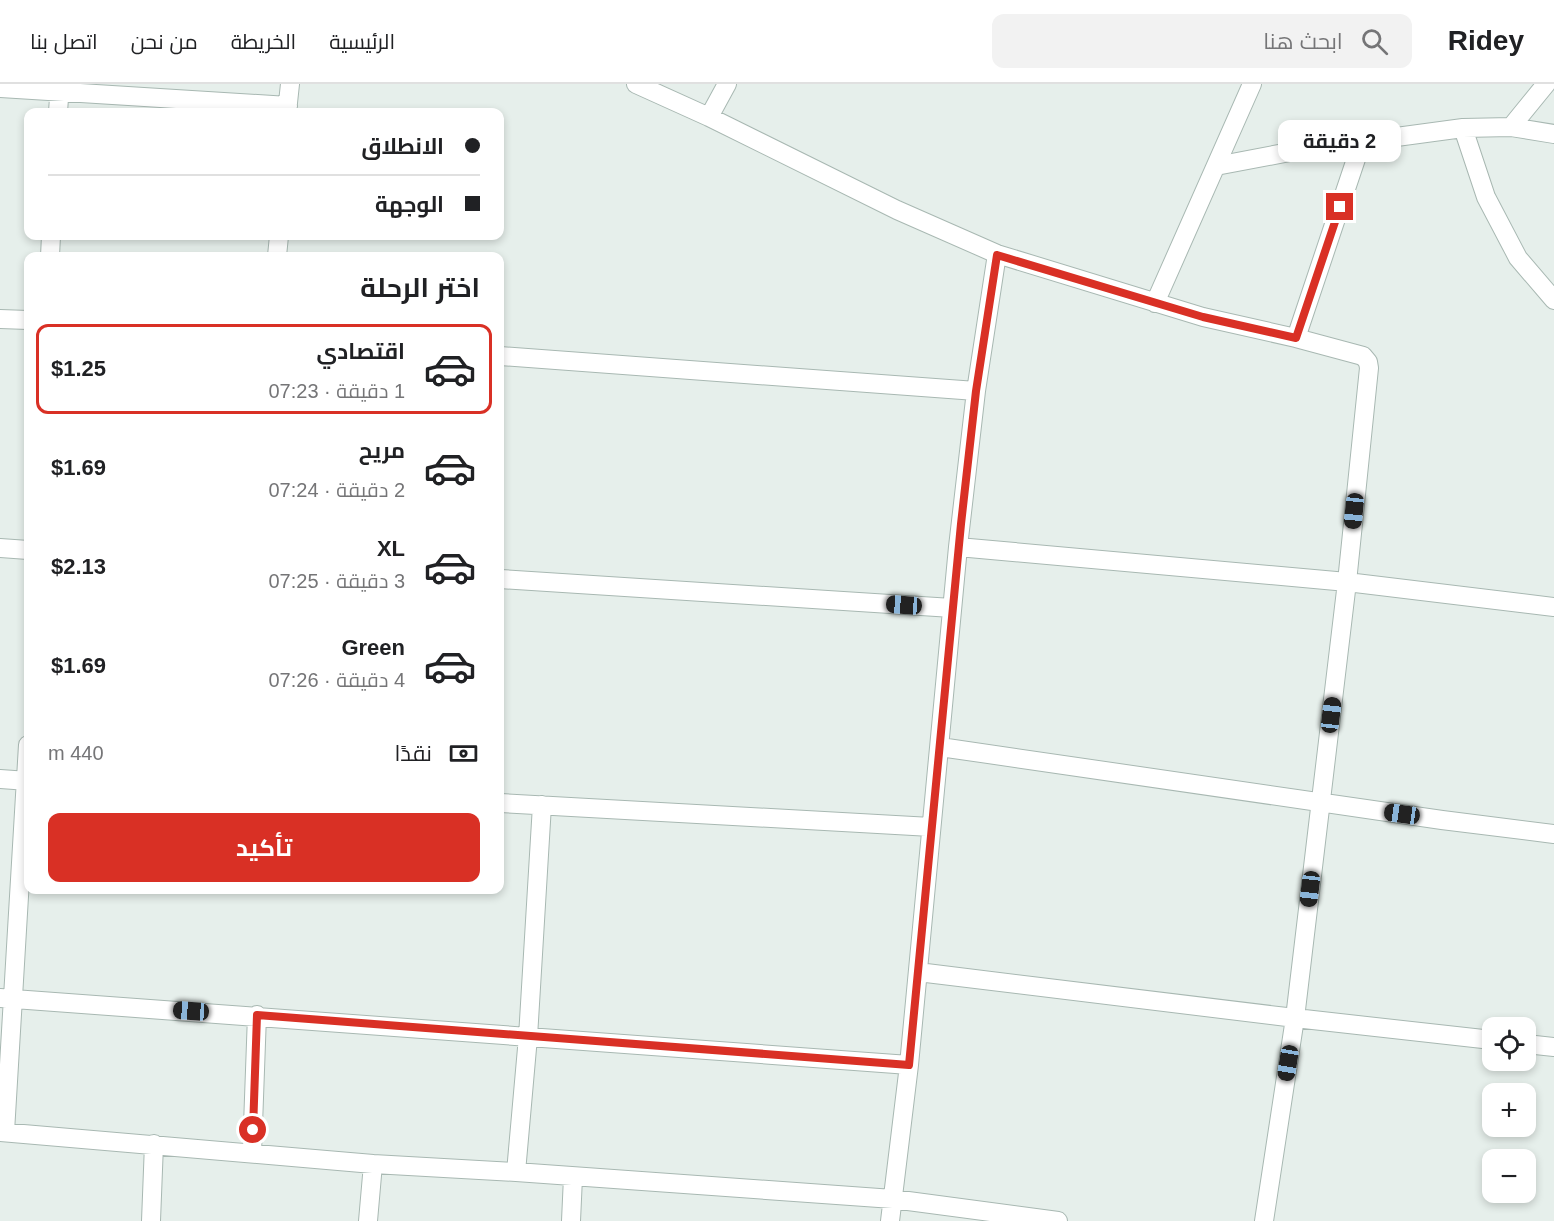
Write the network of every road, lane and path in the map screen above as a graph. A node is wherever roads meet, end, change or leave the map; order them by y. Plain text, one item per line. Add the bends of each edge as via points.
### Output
1 (290, 84) edge
2 (636, 84) edge
3 (727, 84) edge
4 (1252, 84) edge
5 (1546, 84) edge
6 (60, 87) edge
7 (0, 88) edge
8 (58, 108) edge
9 (278, 108) edge
10 (288, 108) edge
11 (709, 117) junction
12 (1511, 127) junction
13 (1463, 128) junction
14 (1554, 134) edge
15 (1362, 141) junction
16 (1216, 166) junction
17 (997, 255) junction
18 (1554, 300) edge
19 (1155, 303) junction
20 (0, 319) edge
21 (24, 320) edge
22 (1296, 338) junction
23 (504, 356) edge
24 (976, 391) junction
25 (958, 547) junction
26 (0, 548) edge
27 (24, 550) edge
28 (504, 579) edge
29 (1347, 582) junction
30 (1554, 607) edge
31 (952, 608) junction
32 (940, 747) junction
33 (0, 779) edge
34 (24, 781) edge
35 (504, 803) edge
36 (1320, 803) junction
37 (542, 805) junction
38 (24, 822) edge
39 (931, 827) junction
40 (1554, 834) edge
41 (918, 972) junction
42 (7, 998) edge
43 (257, 1015) junction
44 (1295, 1018) junction
45 (528, 1037) junction
46 (1482, 1039) edge
47 (1536, 1045) edge
48 (1554, 1047) edge
49 (909, 1065) junction
50 (3, 1132) edge
51 (154, 1144) junction
52 (252, 1153) junction
53 (373, 1164) junction
54 (516, 1172) junction
55 (573, 1177) junction
56 (893, 1199) junction
57 (151, 1221) edge
58 (368, 1221) edge
59 (571, 1221) edge
60 (890, 1221) edge
61 (1058, 1221) edge
62 (1264, 1221) edge

1 - 10 street
2 - 11 street
3 - 11 street
4 - 16 street
5 - 12 street
6 - 7 street
6 - 8 street
6 - 9 street
11 - 17 street
12 - 13 street
12 - 14 street
13 - 15 street
13 - 18 street via 1485,197 1518,258
15 - 16 street
15 - 22 street
16 - 19 street
17 - 19 street
17 - 24 street
19 - 22 street
20 - 21 street
22 - 29 street via 1364,356 1368,362
23 - 24 street
24 - 25 street
25 - 29 street
25 - 31 street
26 - 27 street
28 - 31 street
29 - 30 street
29 - 36 street
31 - 32 street
32 - 36 street
32 - 39 street
33 - 34 street
35 - 37 street
36 - 40 street
36 - 44 street
37 - 39 street
37 - 45 street
38 - 42 street
39 - 41 street
41 - 44 street
41 - 49 street
42 - 43 street
42 - 50 street
43 - 45 street
43 - 52 street
44 - 46 street
44 - 62 street
45 - 49 street
45 - 54 street
47 - 48 street
49 - 56 street
50 - 51 street
51 - 52 street
51 - 57 street
52 - 53 street
53 - 54 street
53 - 58 street
54 - 55 street
55 - 56 street
55 - 59 street
56 - 60 street
56 - 61 street

